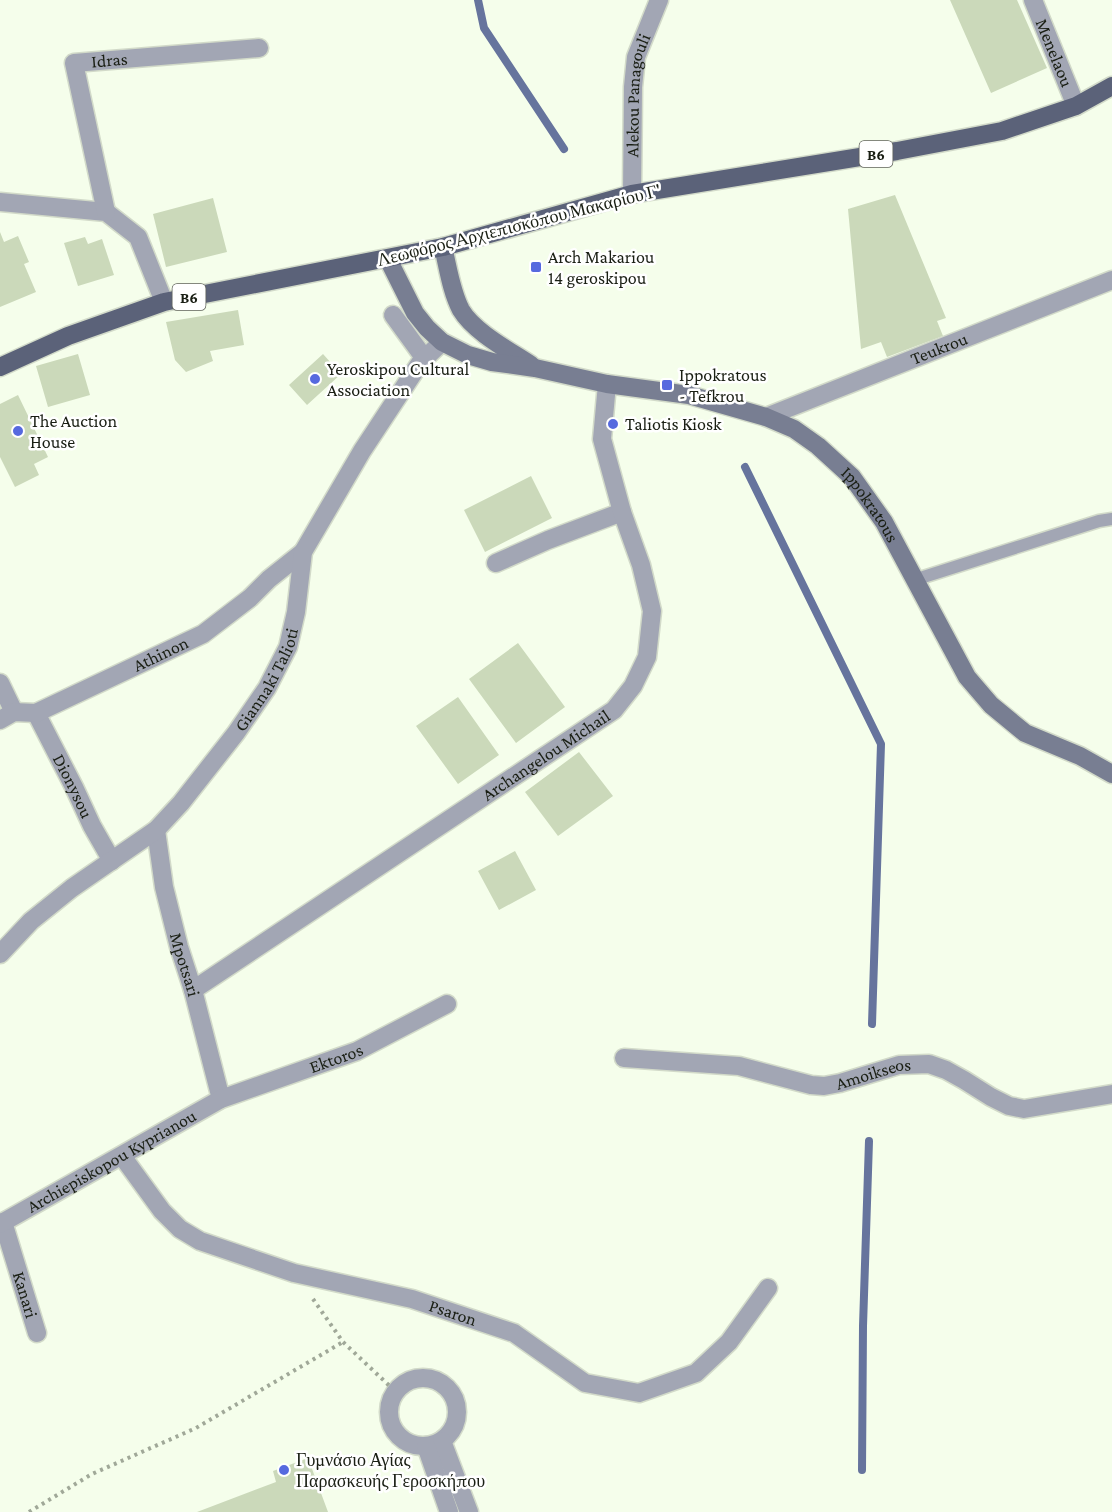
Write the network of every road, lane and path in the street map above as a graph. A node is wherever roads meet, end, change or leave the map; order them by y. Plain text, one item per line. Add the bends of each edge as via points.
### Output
1 (659, 0) edge
2 (1033, 0) edge
3 (259, 48) dead end
4 (1112, 86) edge
5 (1076, 106) junction
6 (632, 194) junction
7 (0, 202) edge
8 (106, 212) junction
9 (442, 247) junction
10 (388, 259) junction
11 (1112, 280) edge
12 (164, 302) junction
13 (393, 315) dead end
14 (442, 342) junction
15 (424, 359) junction
16 (0, 367) edge
17 (535, 368) junction
18 (607, 384) junction
19 (766, 417) junction
20 (622, 512) junction
21 (1112, 519) edge
22 (303, 552) junction
23 (496, 563) dead end
24 (914, 580) junction
25 (0, 683) edge
26 (36, 713) junction
27 (7, 716) edge
28 (1112, 774) edge
29 (156, 830) junction
30 (112, 861) junction
31 (0, 954) edge
32 (193, 990) junction
33 (447, 1004) dead end
34 (624, 1058) dead end
35 (1112, 1094) edge
36 (221, 1099) junction
37 (122, 1156) junction
38 (1, 1223) edge
39 (294, 1273) junction
40 (768, 1288) dead end
41 (37, 1333) dead end
42 (343, 1342) junction
43 (396, 1392) junction
44 (434, 1444) junction
45 (28, 1512) edge
46 (449, 1512) edge
47 (469, 1512) edge

1 - 6 street, Alekou Panagouli via 636,57
2 - 5 street, Menelaou
3 - 8 street, Idras via 74,63
4 - 5 main road, Λεωφόρος Αρχιεπισκόπου Μακαρίου Γ' / B6
5 - 6 main road, Λεωφόρος Αρχιεπισκόπου Μακαρίου Γ' / B6 via 1002,131
6 - 9 main road, Λεωφόρος Αρχιεπισκόπου Μακαρίου Γ' / B6
7 - 8 street
8 - 12 street via 138,237
9 - 10 main road, Λεωφόρος Αρχιεπισκόπου Μακαρίου Γ' / B6
9 - 17 street, Ippokratous via 462,310 481,330
10 - 12 main road, Λεωφόρος Αρχιεπισκόπου Μακαρίου Γ' / B6
10 - 14 street, Ippokratous via 415,313
11 - 19 street, Teukrou
12 - 16 main road, Λεωφόρος Αρχιεπισκόπου Μακαρίου Γ' / B6 via 68,336
13 - 15 street
14 - 15 street, Giannaki Talioti
14 - 17 street, Ippokratous via 492,362
15 - 22 street, Giannaki Talioti via 362,451
17 - 18 street, Ippokratous
18 - 19 street, Ippokratous via 689,395
18 - 20 street, Archangelou Michail via 602,439
19 - 24 street, Ippokratous via 794,429 852,477 884,522
20 - 23 street
20 - 32 street, Archangelou Michail via 652,611 647,657 633,686 614,710
21 - 24 lane
22 - 26 street, Athinon via 203,634
22 - 29 street, Giannaki Talioti via 288,647 267,688 230,742
24 - 28 street, Ippokratous via 967,677 991,705 1025,733
25 - 27 street
26 - 27 street, Athinon
26 - 30 street, Dionysou
29 - 30 street, Giannaki Talioti
29 - 32 street, Mpotsari via 164,887
30 - 31 street, Giannaki Talioti via 31,921
32 - 36 street, Mpotsari
33 - 36 street, Ektoros via 357,1051
34 - 35 street, Amoikseos via 739,1066 824,1086 899,1065 929,1064 1010,1106 1024,1109
36 - 37 street, Archiepiskopou Kyprianou
37 - 38 street, Archiepiskopou Kyprianou
37 - 39 street, Psaron via 162,1211 180,1228 200,1241
38 - 41 street, Kanari
39 - 40 street, Psaron via 412,1299 514,1333 585,1383 639,1393 696,1373 729,1342
39 - 42 path
42 - 43 path
42 - 45 path via 196,1428 92,1474
43 - 44 street via 390,1410 394,1429 408,1442
43 - 44 street via 416,1379 439,1382 448,1389 455,1399 456,1422 451,1433
44 - 46 street
44 - 47 street

